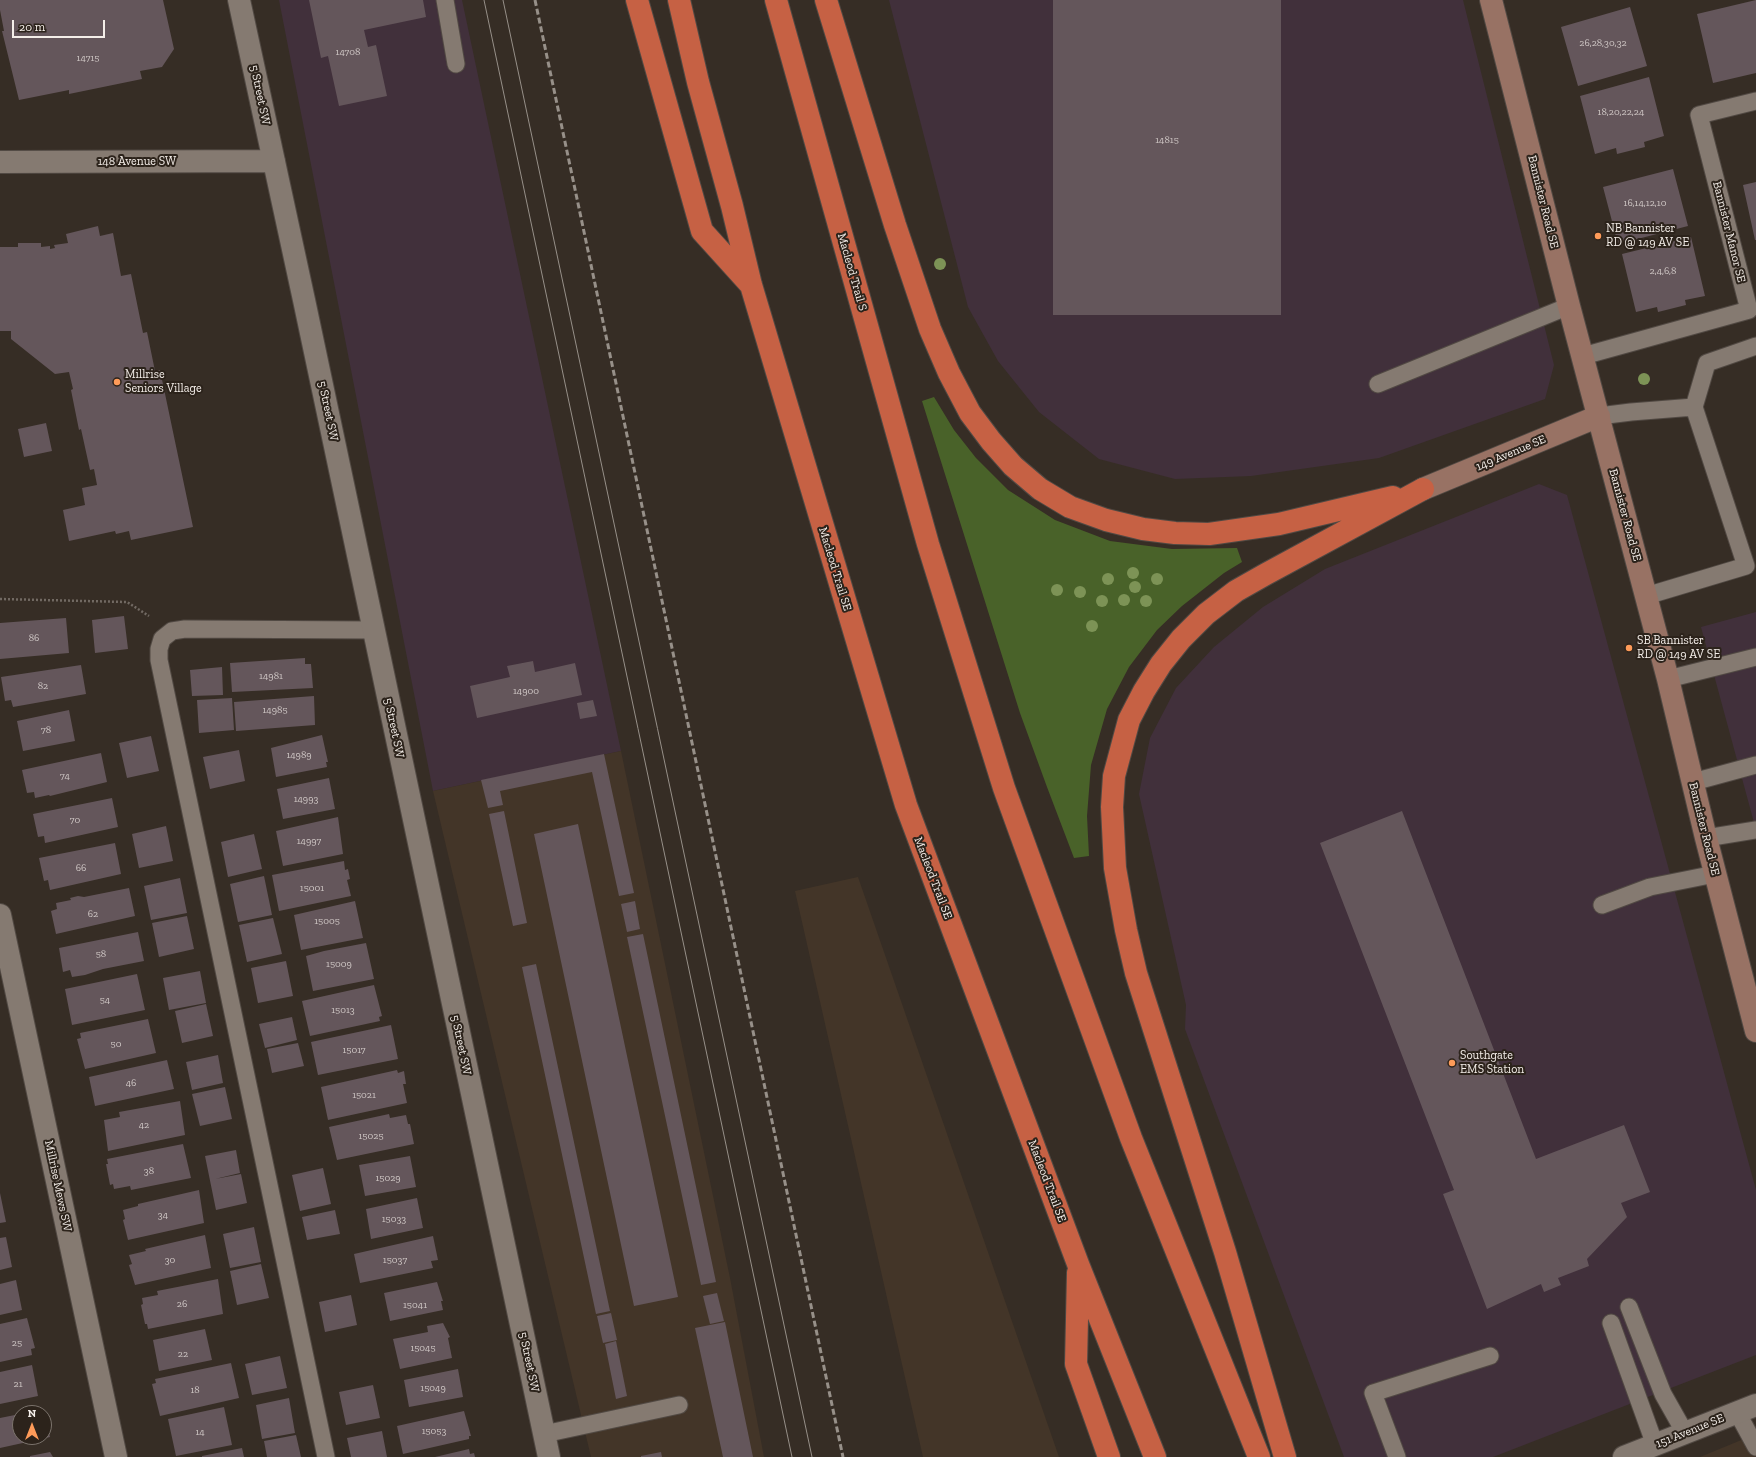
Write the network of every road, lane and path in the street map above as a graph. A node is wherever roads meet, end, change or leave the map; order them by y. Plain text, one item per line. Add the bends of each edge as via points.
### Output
1 (239, 0) edge
2 (445, 0) edge
3 (637, 0) edge
4 (678, 0) edge
5 (776, 0) edge
6 (826, 0) edge
7 (1491, 0) edge
8 (456, 64) dead end
9 (1756, 101) edge
10 (274, 161) junction
11 (0, 162) edge
12 (751, 285) junction
13 (1569, 306) junction
14 (1756, 346) edge
15 (1583, 356) junction
16 (1378, 384) dead end
17 (1694, 407) junction
18 (1599, 416) junction
19 (1423, 489) junction
20 (1751, 565) edge
21 (1646, 596) junction
22 (0, 600) edge
23 (373, 630) junction
24 (172, 631) junction
25 (1756, 657) edge
26 (1668, 679) junction
27 (1756, 765) edge
28 (1693, 782) junction
29 (1756, 830) edge
30 (1706, 838) junction
31 (1715, 874) junction
32 (1602, 905) dead end
33 (0, 915) edge
34 (1756, 1031) edge
35 (1078, 1264) junction
36 (1629, 1307) dead end
37 (1611, 1323) dead end
38 (1490, 1356) dead end
39 (679, 1405) dead end
40 (1746, 1409) edge
41 (1685, 1433) junction
42 (544, 1434) junction
43 (1655, 1445) junction
44 (1756, 1448) edge
45 (116, 1457) edge
46 (326, 1457) edge
47 (549, 1457) edge
48 (1109, 1457) edge
49 (1155, 1457) edge
50 (1259, 1457) edge
51 (1285, 1457) edge
52 (1397, 1457) edge
53 (1624, 1457) edge

1 - 10 street, 5 Street SW
2 - 8 lane
3 - 12 highway via 702,231
4 - 12 highway
5 - 50 highway, Macleod Trail S via 928,544 1004,788 1131,1138
6 - 19 highway via 895,224 930,329 949,373 970,413 991,441 1013,466 1040,489 1070,507 1106,520 1143,529 1209,534 1279,524
7 - 13 street, Bannister Road SE
9 - 15 lane, Bannister Manor SE via 1699,115 1749,310
10 - 11 street, 148 Avenue SW
10 - 23 street, 5 Street SW
12 - 35 highway, Macleod Trail SE via 906,805
13 - 15 street, Bannister Road SE
13 - 16 lane
14 - 17 lane via 1707,363
15 - 18 street, Bannister Road SE
17 - 18 lane
17 - 20 lane
18 - 19 street, 149 Avenue SE
18 - 21 street, Bannister Road SE
19 - 51 highway via 1236,591 1206,614 1161,664 1144,691 1129,720 1114,776 1112,807 1115,868 1134,966 1226,1252
20 - 21 lane
21 - 26 street, Bannister Road SE
22 - 24 path via 127,602
23 - 24 lane
23 - 42 street, 5 Street SW
24 - 46 lane via 162,639 159,660
25 - 26 lane
26 - 28 street, Bannister Road SE
27 - 28 lane
28 - 30 street, Bannister Road SE
29 - 30 lane
30 - 31 street, Bannister Road SE
31 - 32 lane via 1650,887
31 - 34 street, Bannister Road SE
33 - 45 street, Millrise Mews SW
35 - 48 highway via 1076,1364
35 - 49 highway, Macleod Trail SE
36 - 41 lane via 1663,1394
37 - 43 lane
38 - 52 lane via 1374,1393
39 - 42 lane
40 - 41 street, 151 Avenue SE
40 - 44 lane
41 - 43 street, 151 Avenue SE
42 - 47 street, 5 Street SW
43 - 53 street, 151 Avenue SE

